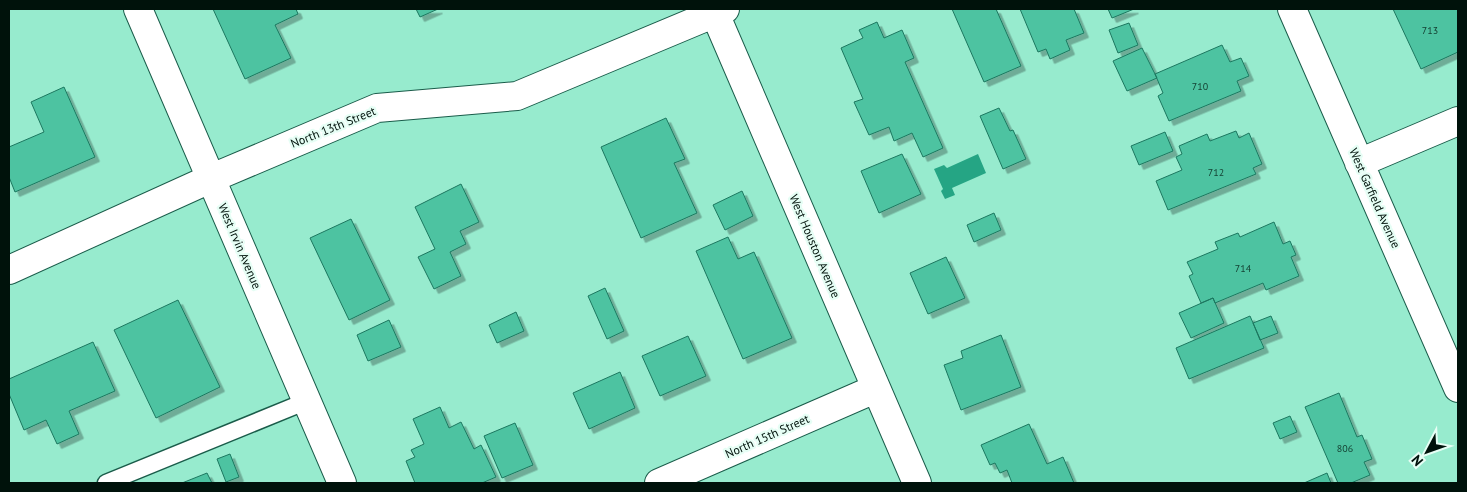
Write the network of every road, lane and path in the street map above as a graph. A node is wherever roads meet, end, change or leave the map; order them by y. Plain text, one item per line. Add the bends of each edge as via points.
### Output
1 (138, 9) edge
2 (1292, 9) edge
3 (718, 10) edge
4 (1458, 122) edge
5 (1359, 164) junction
6 (212, 178) junction
7 (9, 270) edge
8 (1458, 388) edge
9 (875, 389) junction
10 (307, 401) junction
11 (106, 483) edge
12 (342, 483) edge
13 (659, 483) edge
14 (917, 483) edge

1 - 6 street, West Irvin Avenue
2 - 5 street, West Garfield Avenue
3 - 6 street, North 13th Street via 517,96 377,108
3 - 9 street, West Houston Avenue
4 - 5 street
5 - 8 street, West Garfield Avenue
6 - 7 street, North 13th Street
6 - 10 street, West Irvin Avenue
9 - 13 street, North 15th Street
9 - 14 street, West Houston Avenue
10 - 11 lane
10 - 12 street, West Irvin Avenue

